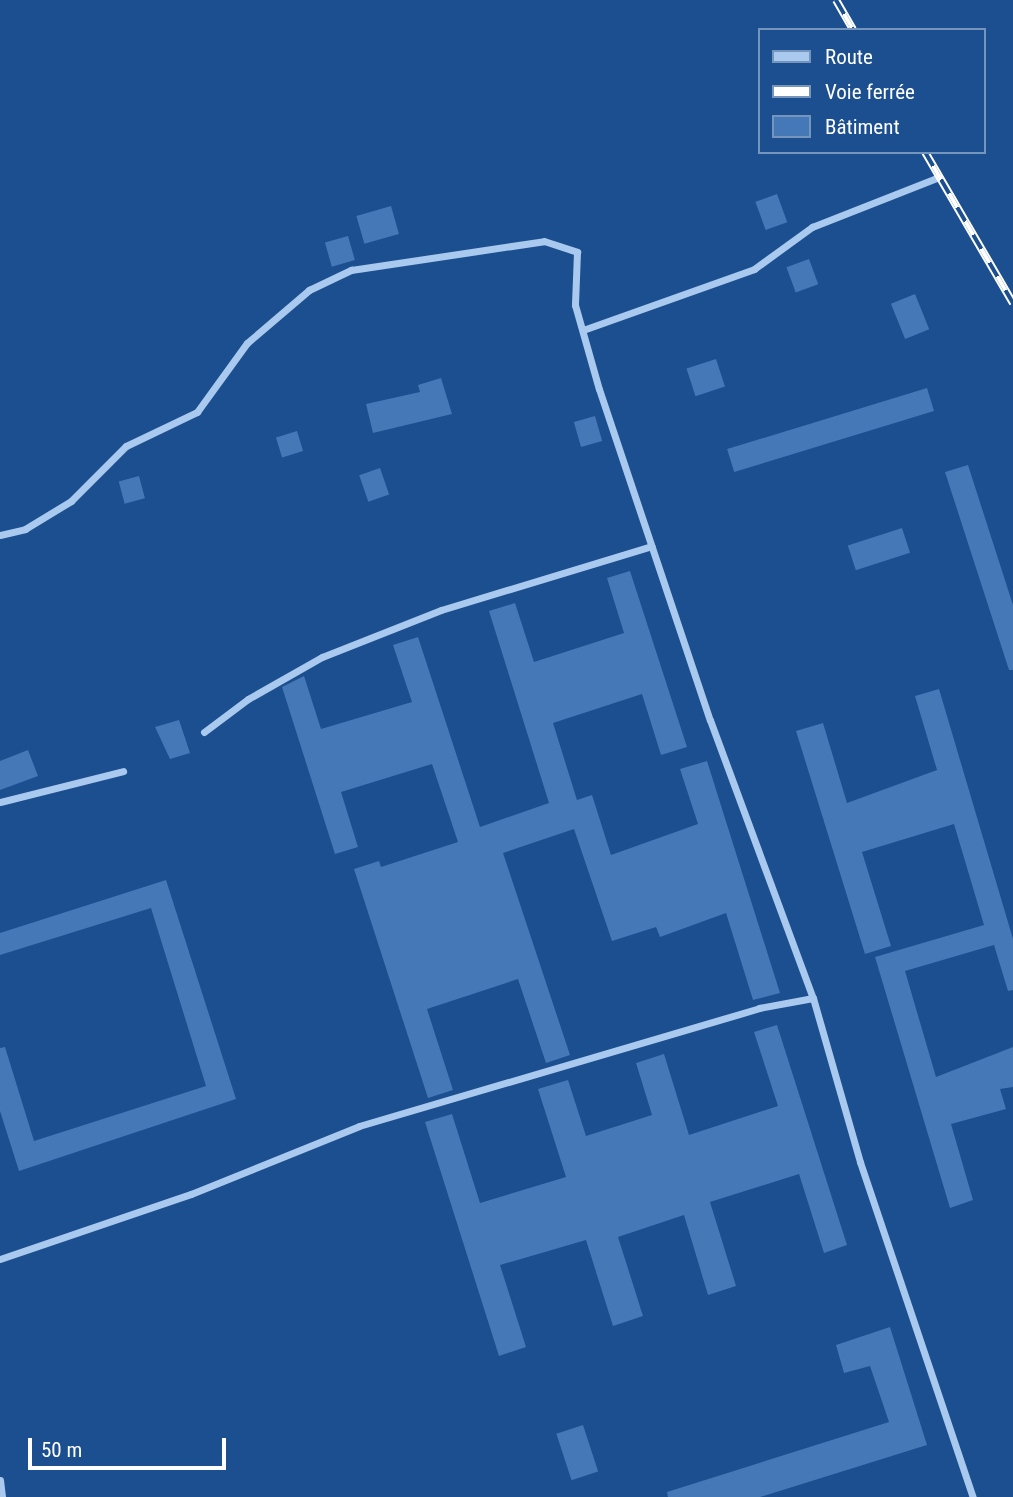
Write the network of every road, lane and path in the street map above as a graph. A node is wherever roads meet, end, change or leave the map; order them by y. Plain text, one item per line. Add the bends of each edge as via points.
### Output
1 (939, 177) dead end
2 (583, 330) junction
3 (0, 535) edge
4 (652, 546) junction
5 (204, 732) dead end
6 (123, 771) dead end
7 (0, 802) edge
8 (813, 998) junction
9 (0, 1259) edge
10 (0, 1480) edge
11 (2, 1497) edge
12 (973, 1497) edge

1 - 2 street via 812,227 754,269
2 - 3 street via 575,305 578,252 544,241 351,270 309,290 247,343 197,412 126,446 71,501 24,529
2 - 4 street
4 - 5 street via 441,610 322,657 248,699
4 - 8 street
6 - 7 street
8 - 9 street via 759,1008 359,1126 191,1194
8 - 12 street via 860,1163
10 - 11 street

